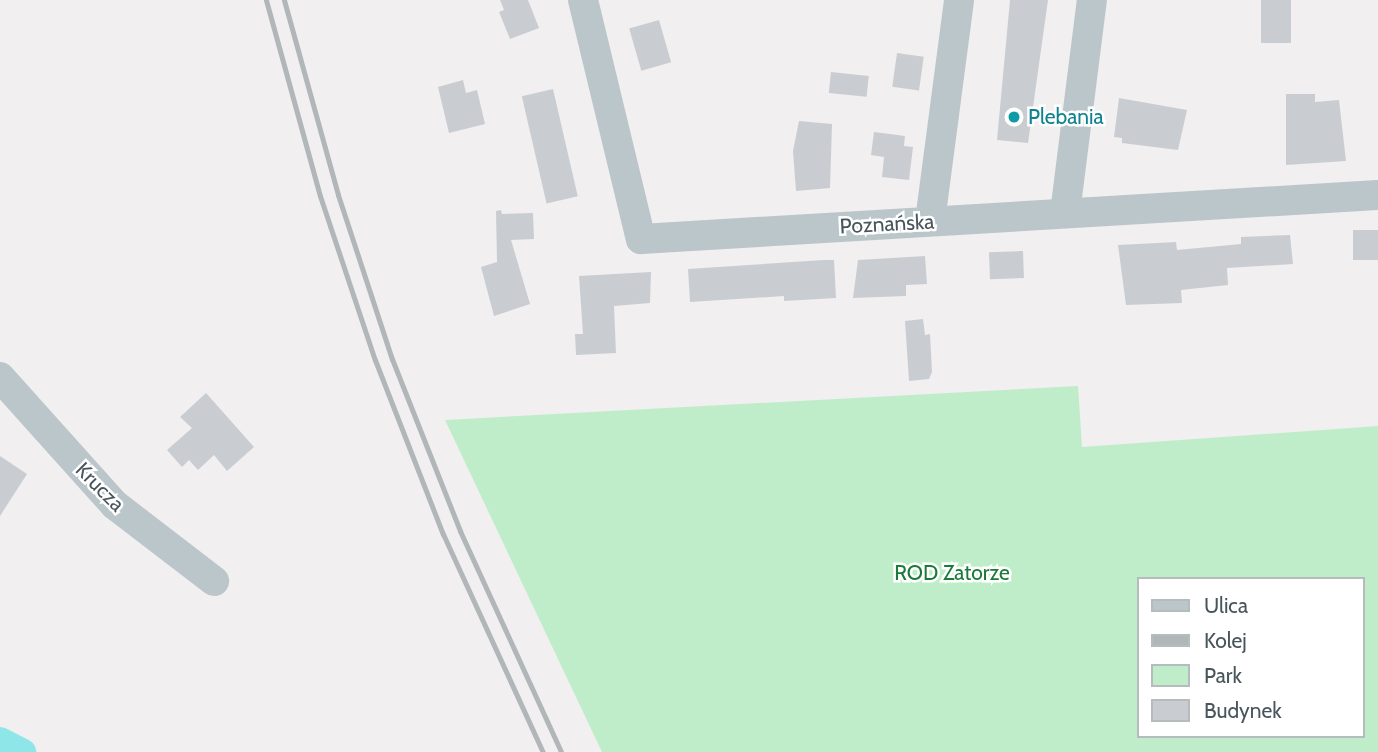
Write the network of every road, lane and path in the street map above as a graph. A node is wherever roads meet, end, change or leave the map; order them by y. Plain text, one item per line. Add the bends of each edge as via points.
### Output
1 (583, 0) edge
2 (959, 0) edge
3 (1092, 0) edge
4 (1378, 195) edge
5 (1065, 213) junction
6 (930, 221) junction
7 (0, 377) edge
8 (214, 582) dead end

1 - 6 street, Poznańska via 641,239
2 - 6 street
3 - 5 street
4 - 5 street, Poznańska
5 - 6 street, Poznańska
7 - 8 street, Krucza via 115,505

